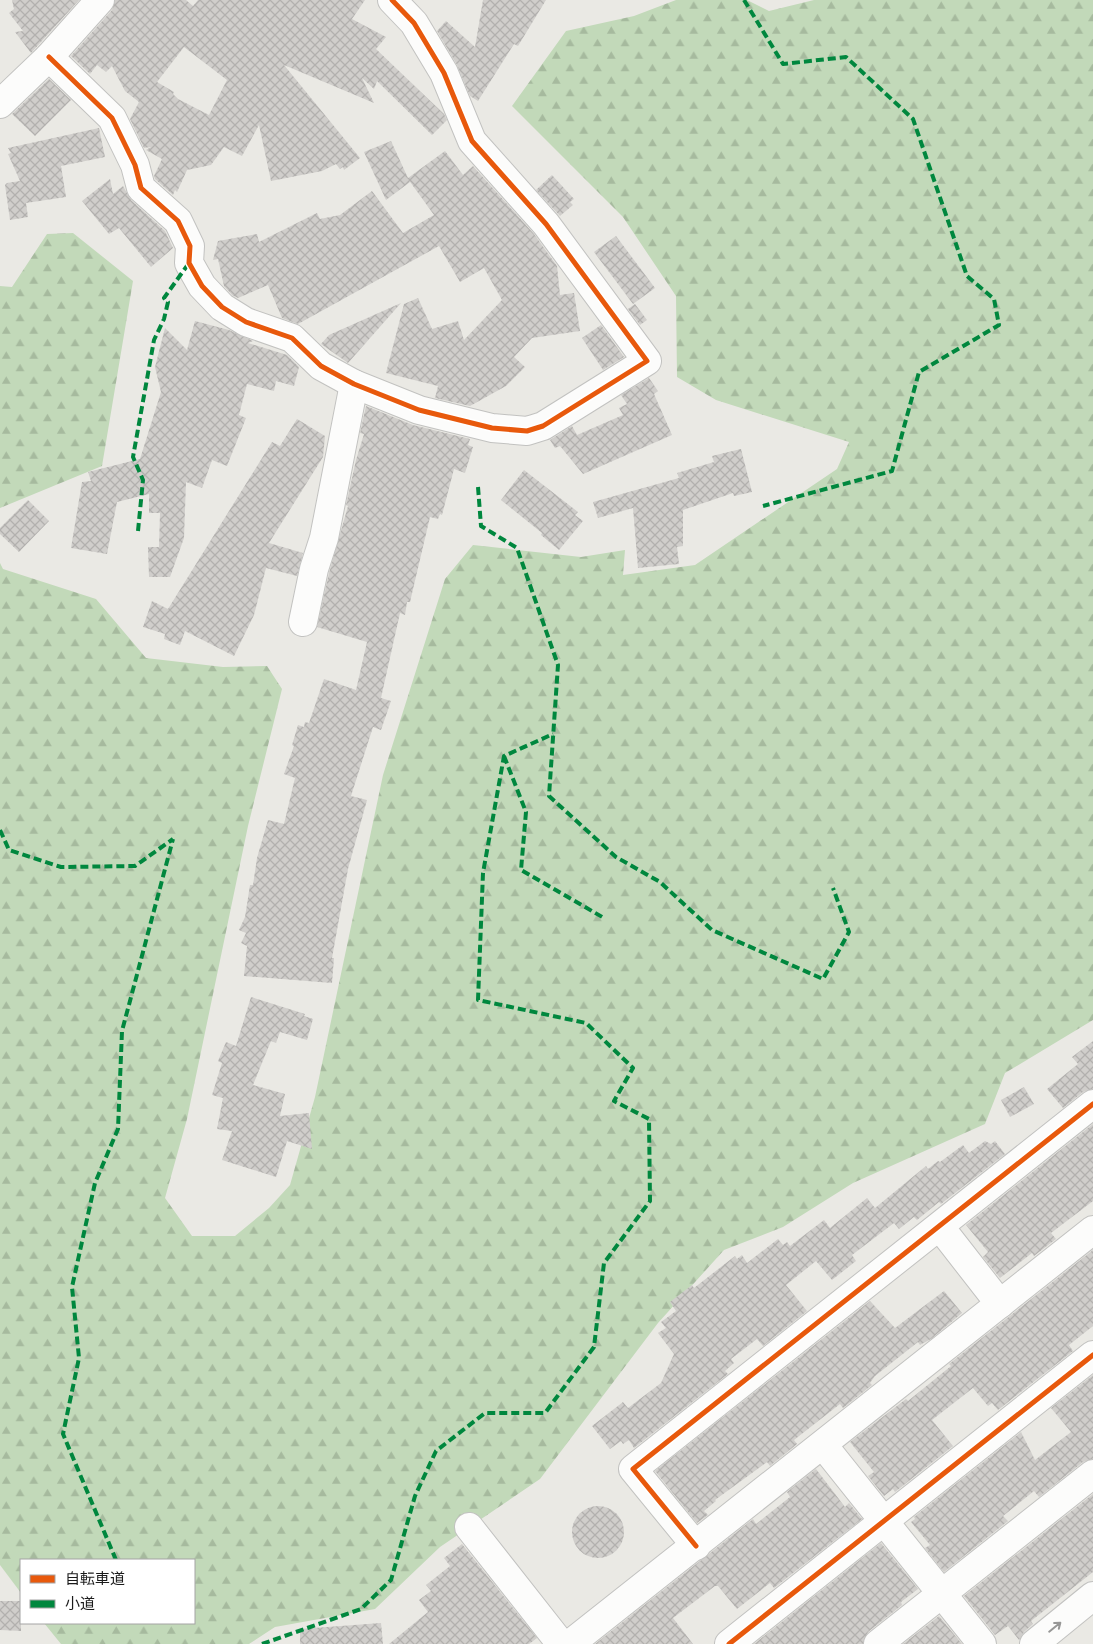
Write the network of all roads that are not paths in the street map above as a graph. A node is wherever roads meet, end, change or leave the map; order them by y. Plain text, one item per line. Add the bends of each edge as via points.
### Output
1 (100, 0) edge
2 (392, 0) edge
3 (48, 57) junction
4 (0, 104) edge
5 (354, 384) junction
6 (303, 622) dead end
7 (1093, 1104) edge
8 (940, 1226) junction
9 (1093, 1230) edge
10 (1000, 1304) junction
11 (1093, 1356) edge
12 (823, 1445) junction
13 (1093, 1474) edge
14 (884, 1521) junction
15 (469, 1527) dead end
16 (696, 1546) junction
17 (942, 1593) junction
18 (1093, 1596) edge
19 (561, 1644) edge
20 (570, 1644) edge
21 (729, 1644) edge
22 (878, 1644) edge
23 (982, 1644) edge
24 (1034, 1644) edge

1 - 3 street
2 - 5 street via 414,23 444,73 472,140 546,224 647,361 542,426 527,431 492,428 419,410
3 - 4 street
3 - 5 street via 112,118 135,165 141,188 178,221 190,246 189,263 202,286 222,307 246,322 292,338 321,366
5 - 6 street via 324,538
7 - 8 street
8 - 10 street
8 - 16 street via 634,1469
9 - 10 street
10 - 12 street
11 - 14 street
12 - 14 street
12 - 16 street
13 - 17 street
14 - 17 street
14 - 21 street
15 - 19 street
16 - 20 street
17 - 22 street
17 - 23 street
24 -> 18 street

